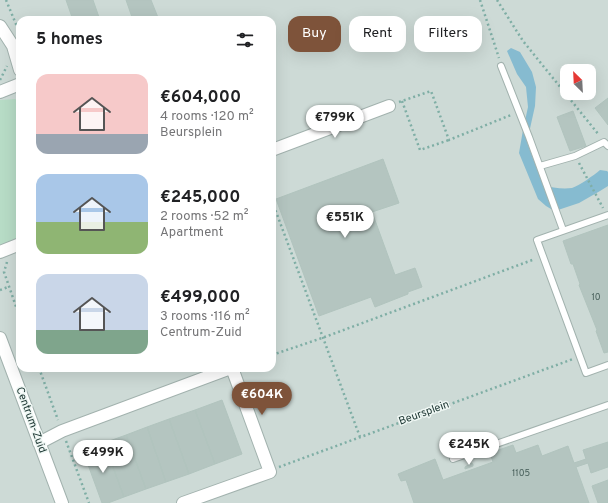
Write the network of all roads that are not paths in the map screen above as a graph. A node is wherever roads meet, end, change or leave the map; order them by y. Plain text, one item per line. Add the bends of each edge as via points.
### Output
1 (0, 26) edge
2 (16, 56) edge
3 (501, 66) road end
4 (16, 86) edge
5 (0, 92) edge
6 (389, 106) road end
7 (606, 144) edge
8 (276, 148) edge
9 (540, 166) junction
10 (608, 215) edge
11 (563, 230) junction
12 (16, 246) edge
13 (0, 252) edge
14 (0, 338) edge
15 (608, 365) edge
16 (221, 372) edge
17 (233, 372) edge
18 (608, 405) edge
19 (39, 443) junction
20 (452, 459) dead end
21 (62, 503) edge
22 (183, 503) edge

1 - 2 street via 13,46
3 - 9 lane
4 - 5 street
6 - 8 street
7 - 9 lane
9 - 11 lane
10 - 11 lane
11 - 15 lane via 537,240 586,373
12 - 13 street
14 - 19 street, Centrum-Zuid
16 - 19 street via 62,431
17 - 22 street via 270,472
18 - 20 lane
19 - 21 street, Centrum-Zuid

